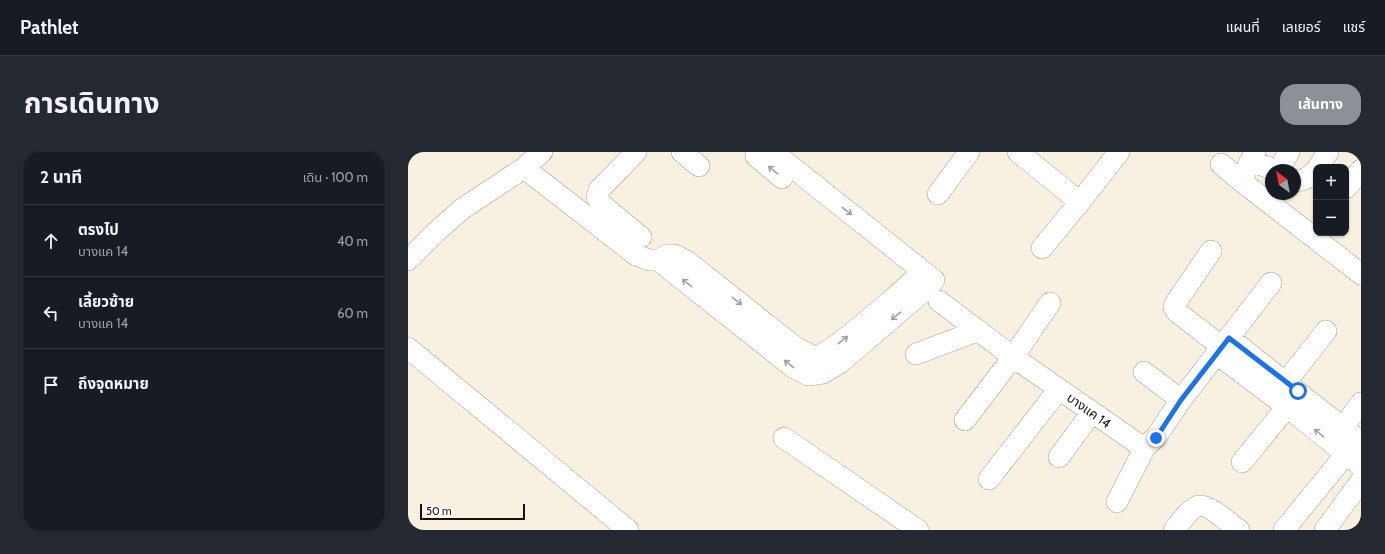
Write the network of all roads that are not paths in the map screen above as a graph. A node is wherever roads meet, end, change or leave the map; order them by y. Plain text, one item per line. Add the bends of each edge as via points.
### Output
1 (542, 152) edge
2 (636, 152) edge
3 (682, 152) edge
4 (758, 152) edge
5 (773, 152) edge
6 (969, 152) edge
7 (1018, 152) edge
8 (1119, 152) edge
9 (1289, 152) edge
10 (1328, 152) edge
11 (1253, 157) edge
12 (1221, 164) dead end
13 (1266, 164) edge
14 (1281, 164) edge
15 (1320, 164) edge
16 (699, 166) dead end
17 (524, 168) junction
18 (1361, 170) edge
19 (1313, 174) edge
20 (1301, 180) edge
21 (1241, 181) junction
22 (1349, 184) edge
23 (938, 194) dead end
24 (818, 197) junction
25 (1080, 202) junction
26 (1312, 229) edge
27 (641, 237) dead end
28 (1042, 248) dead end
29 (1211, 251) dead end
30 (408, 260) edge
31 (1361, 274) edge
32 (1272, 283) dead end
33 (925, 286) junction
34 (1050, 303) dead end
35 (977, 331) junction
36 (1326, 331) dead end
37 (1222, 346) junction
38 (408, 348) edge
39 (916, 354) dead end
40 (1013, 357) junction
41 (1144, 372) dead end
42 (1286, 382) junction
43 (1059, 389) junction
44 (1181, 400) junction
45 (1361, 404) edge
46 (1287, 407) junction
47 (1092, 412) junction
48 (965, 420) dead end
49 (1343, 427) junction
50 (784, 438) dead end
51 (1146, 447) junction
52 (1356, 454) edge
53 (1059, 457) dead end
54 (1242, 462) dead end
55 (989, 479) dead end
56 (1361, 481) edge
57 (1117, 502) dead end
58 (628, 530) edge
59 (918, 530) edge
60 (1174, 530) edge
61 (1239, 530) edge
62 (1284, 530) edge
63 (1325, 530) edge

1 - 17 street
2 - 27 street via 599,190 597,197 601,204
3 - 16 street
24 -> 4 street via 756,156
5 - 24 street
6 - 23 street
7 - 25 street
8 - 25 street
9 - 14 street
10 - 15 street
11 - 13 street
11 - 21 street
12 - 21 street
17 - 30 street via 462,209
17 - 33 street via 636,255 649,260 675,255 688,262 795,347 816,358 828,352 863,324
18 - 22 street
19 - 20 street
21 - 26 street
24 - 33 street, บางแค 14
25 - 28 street
26 - 31 street
29 - 37 street via 1174,307
32 - 37 street
33 - 35 street, บางแค 14
34 - 40 street
35 - 39 street
35 - 40 street, บางแค 14
36 - 42 street
37 - 42 street
37 - 44 street
37 - 46 street
38 - 58 street
40 - 43 street, บางแค 14
40 - 48 street
41 - 44 street
42 - 49 street
43 - 47 street, บางแค 14
43 - 55 street
44 - 51 street via 1156,438
45 - 49 street
52 -> 46 street
46 - 54 street
47 - 51 street, บางแค 14
47 - 53 street
49 - 52 street
50 - 59 street
51 - 57 street
52 - 62 street
56 - 63 street
60 - 61 street via 1190,511 1198,506 1206,506

